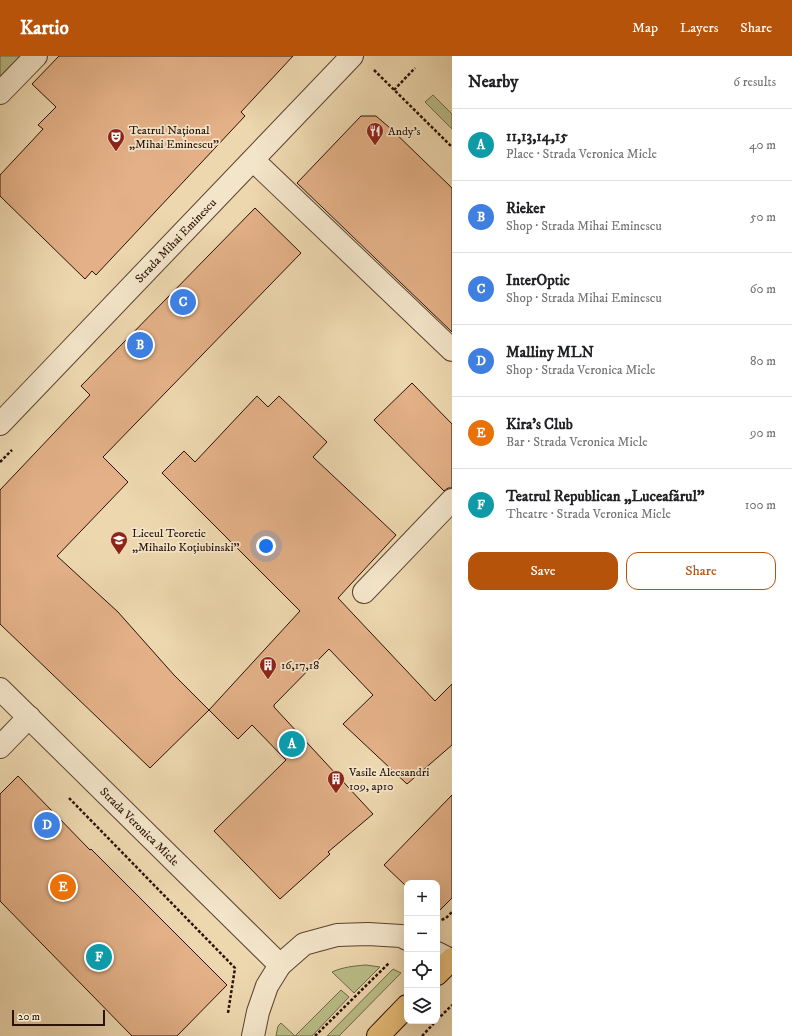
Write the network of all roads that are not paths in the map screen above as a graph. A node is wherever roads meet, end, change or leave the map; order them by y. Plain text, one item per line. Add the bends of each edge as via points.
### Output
1 (36, 56) edge
2 (361, 61) edge
3 (0, 92) edge
4 (253, 160) junction
5 (452, 350) edge
6 (0, 424) edge
7 (452, 500) edge
8 (364, 592) dead end
9 (0, 689) edge
10 (29, 718) junction
11 (0, 747) edge
12 (404, 938) edge
13 (280, 965) junction
14 (404, 1009) edge
15 (254, 1036) edge
16 (378, 1036) edge

1 - 3 street
2 - 4 street, Strada Mihai Eminescu
4 - 5 street
4 - 6 street, Strada Mihai Eminescu
7 - 8 street
9 - 10 street, Strada Veronica Micle
10 - 11 street
10 - 13 street, Strada Veronica Micle
12 - 13 street via 368,934 337,935 304,944
13 - 15 street via 267,986 258,1012
14 - 16 main road

